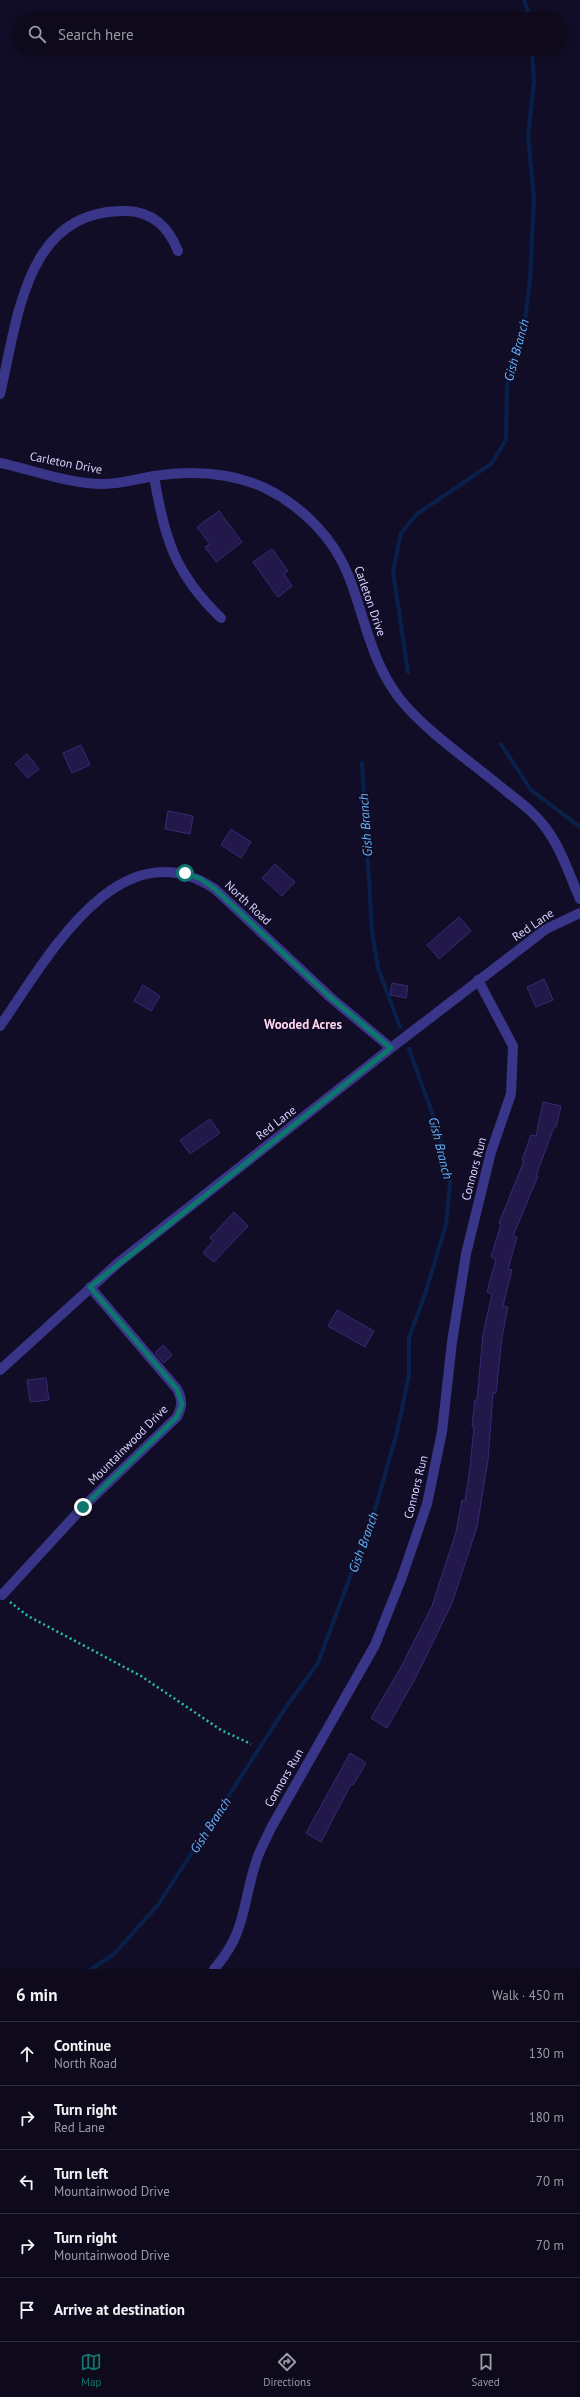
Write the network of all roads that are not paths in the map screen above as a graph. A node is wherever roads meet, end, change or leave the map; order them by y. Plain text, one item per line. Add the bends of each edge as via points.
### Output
1 (178, 251) dead end
2 (0, 394) edge
3 (0, 463) edge
4 (154, 476) junction
5 (221, 618) dead end
6 (580, 899) edge
7 (580, 913) edge
8 (478, 980) junction
9 (0, 1026) edge
10 (391, 1048) junction
11 (90, 1287) junction
12 (0, 1370) edge
13 (2, 1595) road end
14 (214, 1969) edge

1 - 2 street via 174,239 158,220 146,214 132,212 99,214 82,220 57,237 37,261 26,284
3 - 4 street, Carleton Drive via 100,484 122,483
4 - 5 street via 165,534 176,561 196,592
4 - 6 street, Carleton Drive via 202,472 241,479 284,499 302,512 319,529 344,565 375,655 400,699 416,717 534,815 556,844
7 - 8 street, Red Lane via 546,929
8 - 10 street, Red Lane
8 - 14 street, Connors Run via 513,1046 511,1094 491,1152 466,1254 452,1342 442,1432 427,1504 375,1645 271,1828 258,1856 239,1932
9 - 10 street, North Road via 85,911 128,880 149,872 172,871 201,879 215,889 330,997
10 - 11 street, Red Lane
11 - 12 street, Red Lane
11 - 13 street, Mountainwood Drive via 177,1389 181,1409 177,1417 83,1507

